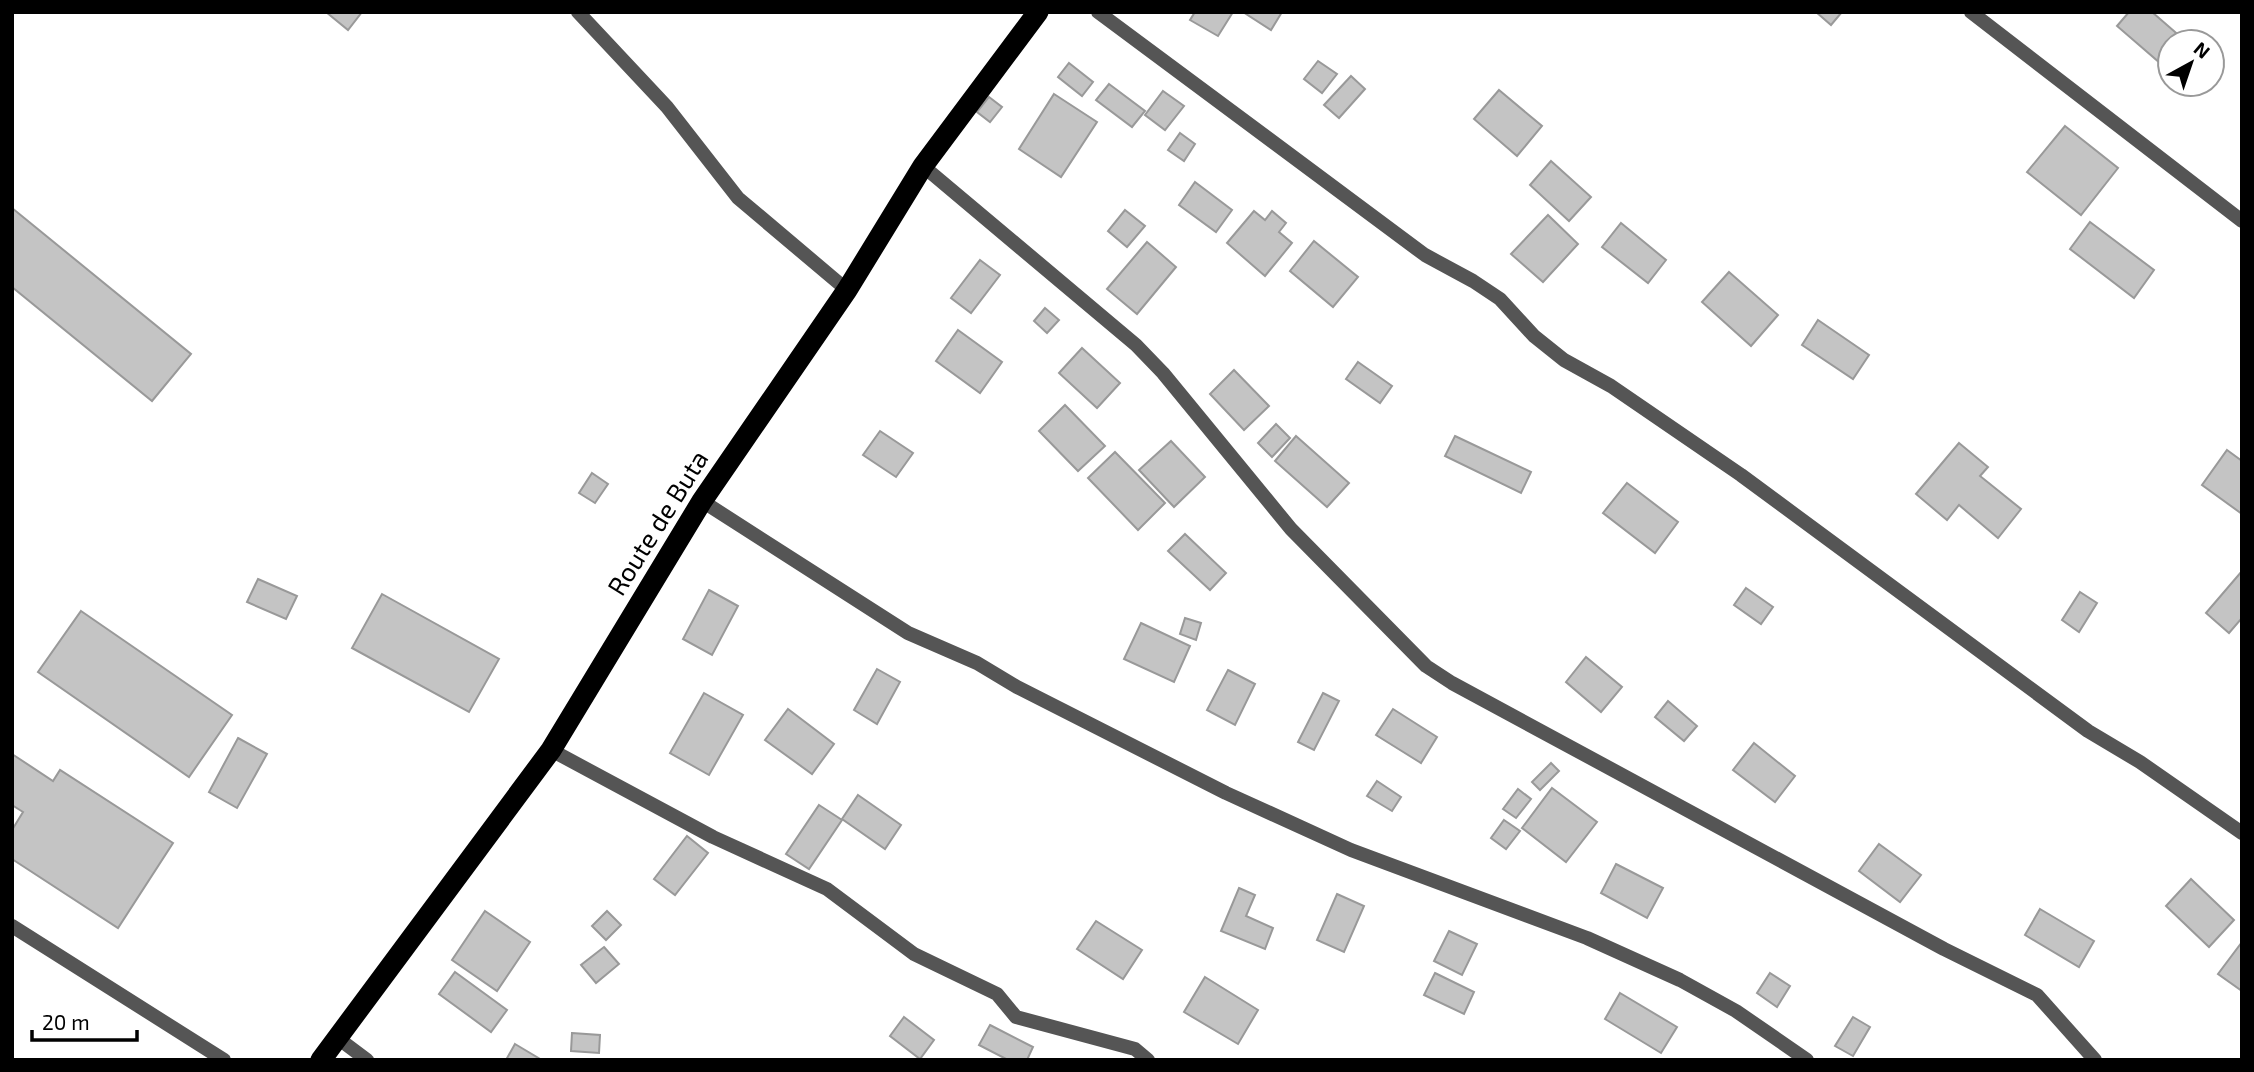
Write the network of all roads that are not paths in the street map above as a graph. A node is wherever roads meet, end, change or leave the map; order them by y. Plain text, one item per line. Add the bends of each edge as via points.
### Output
1 (578, 12) edge
2 (1038, 12) edge
3 (1098, 12) edge
4 (1971, 12) edge
5 (923, 166) junction
6 (2242, 221) edge
7 (847, 290) junction
8 (702, 501) junction
9 (551, 750) junction
10 (2242, 833) edge
11 (12, 926) edge
12 (339, 1039) junction
13 (224, 1060) edge
14 (321, 1060) edge
15 (367, 1060) edge
16 (1148, 1060) edge
17 (1807, 1060) edge
18 (2095, 1060) edge

1 - 7 street via 667,107 738,198
2 - 5 highway, Route de Buta
3 - 10 street via 1425,255 1500,299 1564,360 1611,386 1741,475 2088,731
4 - 6 street
5 - 7 highway, Route de Buta
5 - 18 street via 1136,345 1291,529 1426,666 2037,995
7 - 8 highway, Route de Buta
8 - 9 highway, Route de Buta
8 - 17 street via 908,633 977,663 1226,793 1351,850 1587,938 1680,980
9 - 12 highway, Route de Buta
9 - 16 street via 713,837 827,889 914,954 996,994 1016,1017 1135,1049
11 - 13 street
12 - 14 highway, Route de Buta
12 - 15 street

